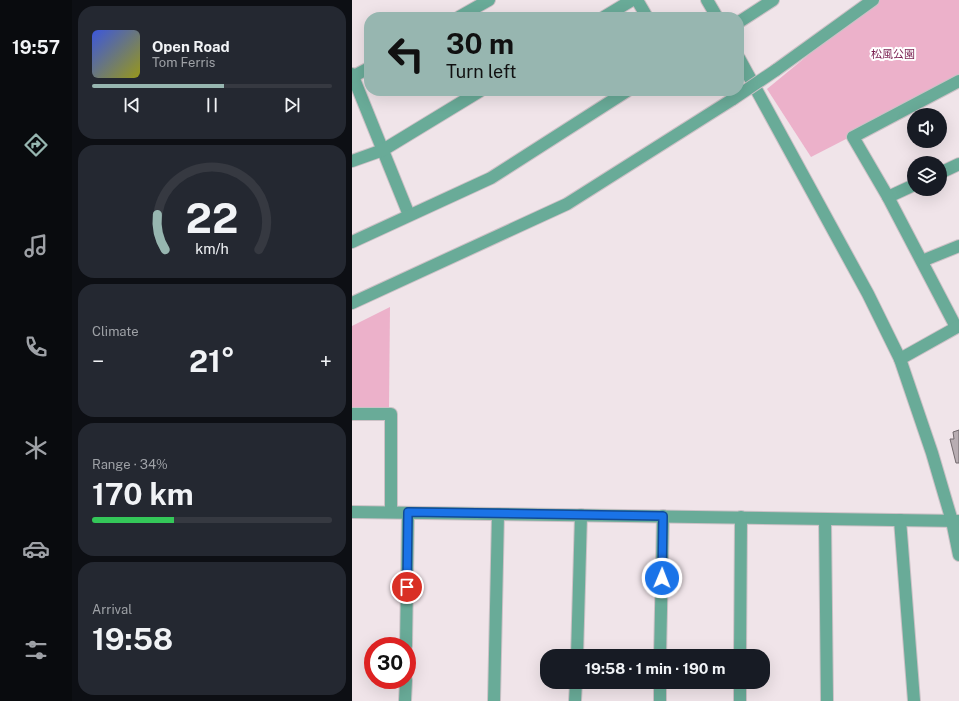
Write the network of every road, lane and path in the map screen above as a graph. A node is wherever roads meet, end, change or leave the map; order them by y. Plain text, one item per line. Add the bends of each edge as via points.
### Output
1 (489, 0) edge
2 (632, 0) edge
3 (637, 0) edge
4 (707, 0) edge
5 (774, 0) edge
6 (874, 0) edge
7 (468, 12) edge
8 (612, 12) edge
9 (644, 12) edge
10 (714, 12) edge
11 (744, 19) edge
12 (744, 67) edge
13 (364, 70) edge
14 (352, 76) edge
15 (959, 81) edge
16 (744, 92) edge
17 (472, 96) edge
18 (619, 96) edge
19 (737, 96) edge
20 (383, 150) junction
21 (352, 162) edge
22 (959, 164) edge
23 (947, 169) edge
24 (907, 188) edge
25 (888, 197) junction
26 (409, 215) junction
27 (352, 242) edge
28 (959, 246) edge
29 (922, 261) junction
30 (352, 303) edge
31 (958, 327) edge
32 (900, 359) junction
33 (352, 414) edge
34 (352, 512) edge
35 (391, 512) junction
36 (408, 512) junction
37 (498, 514) junction
38 (581, 515) junction
39 (663, 516) junction
40 (741, 518) junction
41 (825, 519) junction
42 (900, 520) junction
43 (955, 521) edge
44 (959, 555) edge
45 (406, 637) edge
46 (576, 649) edge
47 (660, 649) edge
48 (740, 649) edge
49 (406, 689) edge
50 (576, 689) edge
51 (660, 689) edge
52 (740, 689) edge
53 (405, 701) edge
54 (494, 701) edge
55 (575, 701) edge
56 (660, 701) edge
57 (740, 701) edge
58 (827, 701) edge
59 (914, 701) edge

1 - 7 street
2 - 8 street
3 - 9 street
4 - 10 street
5 - 11 street
6 - 16 street, bridge
12 - 32 street via 868,294
13 - 14 street
14 - 20 street
15 - 25 street via 853,137
17 - 20 street
18 - 26 street via 491,178
19 - 30 street, bridge via 567,204
20 - 21 street
20 - 26 street
22 - 23 street
24 - 25 street
25 - 29 street
26 - 27 street
28 - 29 street
29 - 31 street
31 - 32 street
32 - 43 street
33 - 35 street via 391,414
34 - 35 street
35 - 36 street
36 - 37 street
36 - 45 street
37 - 38 street
37 - 54 street
38 - 39 street
38 - 46 street
39 - 40 street
39 - 47 street
40 - 41 street
40 - 48 street
41 - 42 street
41 - 58 street
42 - 43 street
42 - 59 street
43 - 44 street
49 - 53 street
50 - 55 street
51 - 56 street
52 - 57 street

